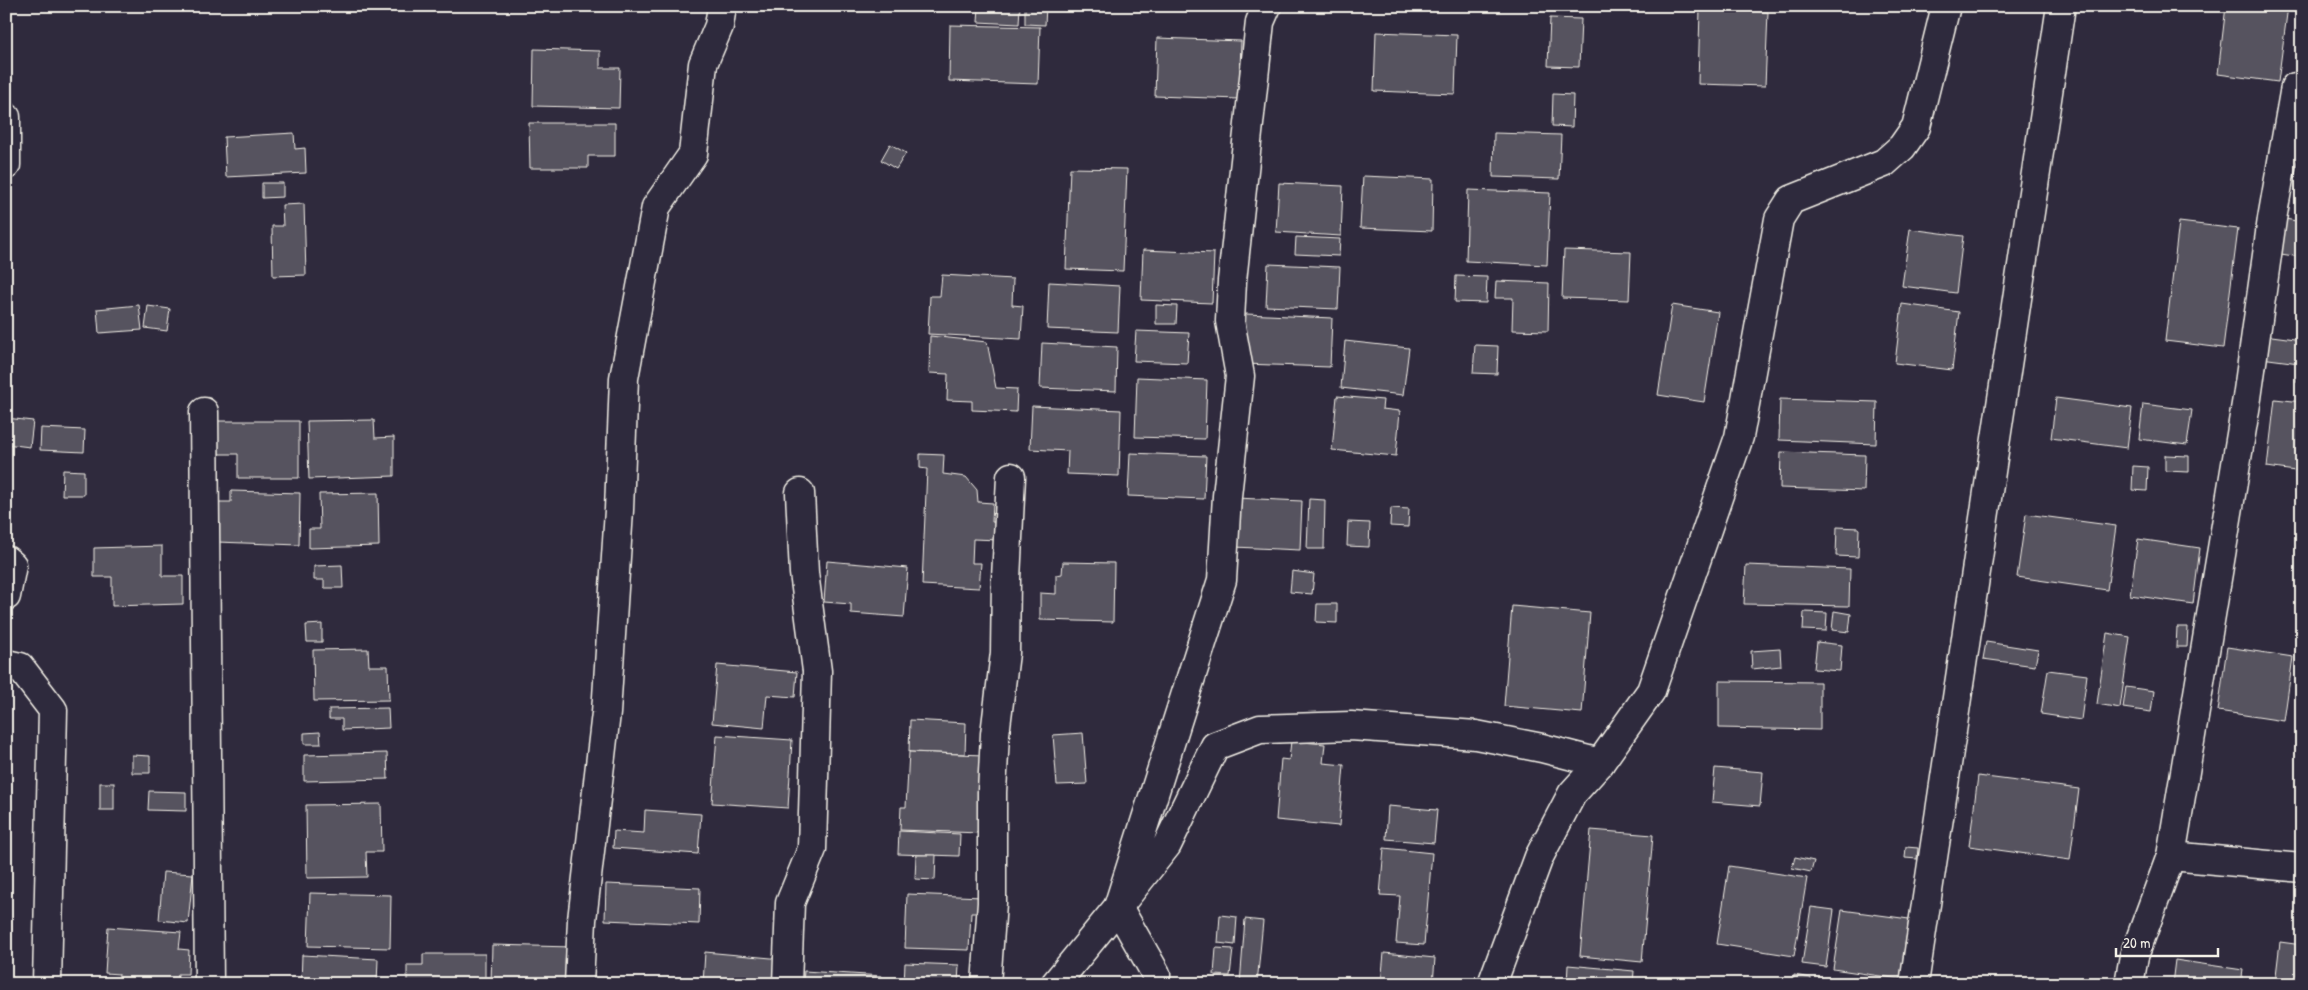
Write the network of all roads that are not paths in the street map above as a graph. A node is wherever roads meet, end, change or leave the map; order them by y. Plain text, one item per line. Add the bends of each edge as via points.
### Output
1 (722, 6) edge
2 (1267, 6) edge
3 (1946, 6) edge
4 (2061, 6) edge
5 (2295, 87) dead end
6 (6, 117) edge
7 (6, 165) edge
8 (204, 412) dead end
9 (1011, 477) dead end
10 (800, 493) dead end
11 (6, 560) edge
12 (6, 596) edge
13 (6, 664) edge
14 (1600, 763) junction
15 (2171, 856) junction
16 (2302, 868) edge
17 (1118, 908) junction
18 (47, 984) edge
19 (209, 984) edge
20 (579, 984) edge
21 (788, 984) edge
22 (986, 984) edge
23 (1055, 984) edge
24 (1156, 984) edge
25 (1492, 984) edge
26 (1914, 984) edge
27 (2129, 984) edge

1 - 20 street via 719,26 703,64 693,154 656,207 624,378 606,713 582,920
2 - 17 street via 1260,22 1232,281 1230,321 1240,376 1222,580
3 - 14 street via 1916,128 1902,147 1884,163 1791,200 1779,219 1739,437 1650,691
4 - 26 street
5 - 15 street
6 - 7 street
8 - 19 street
9 - 22 street via 1005,653 992,792 992,903
10 - 21 street via 804,573 818,671 812,849 790,903
11 - 12 street via 12,565
13 - 18 street via 20,667 53,710
14 - 17 street via 1476,735 1351,726 1260,729 1215,746 1167,845
14 - 25 street via 1572,794 1539,858
15 - 16 street
15 - 27 street via 2134,956
17 - 23 street
17 - 24 street via 1156,974

